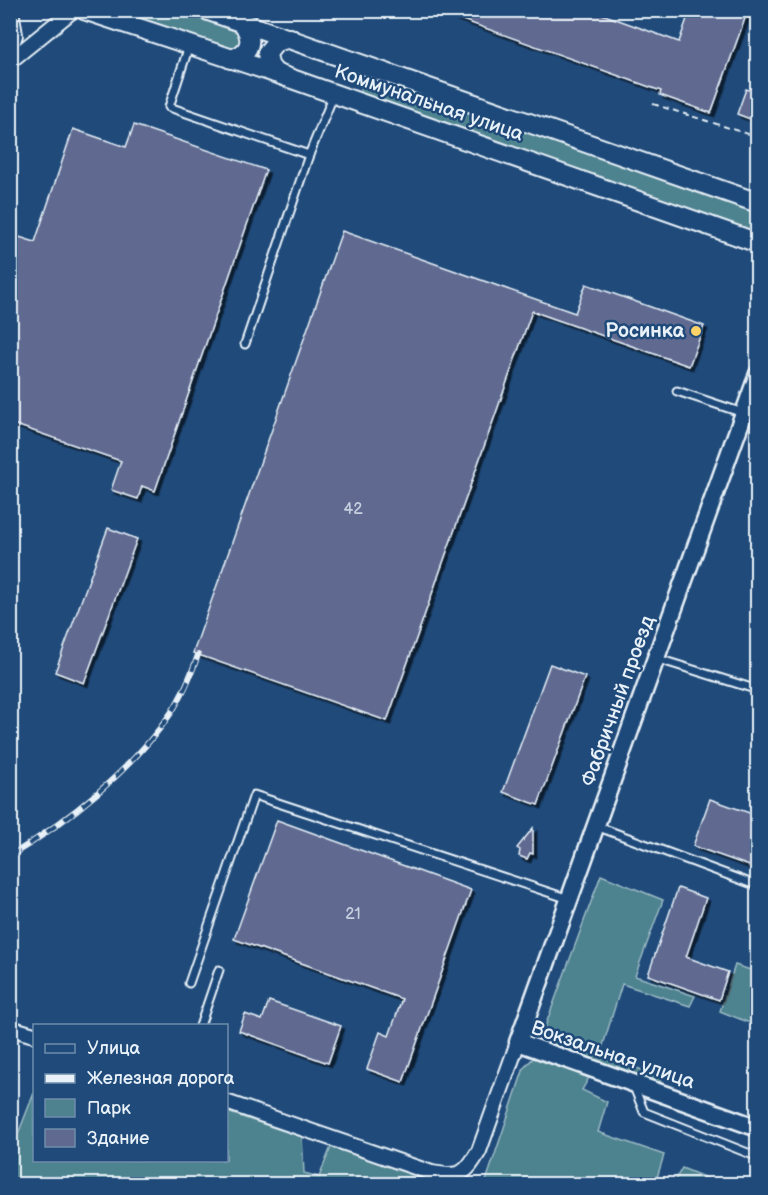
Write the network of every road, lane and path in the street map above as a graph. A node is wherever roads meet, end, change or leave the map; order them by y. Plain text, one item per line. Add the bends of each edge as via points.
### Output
1 (11, 10) edge
2 (74, 10) edge
3 (84, 10) edge
4 (206, 10) edge
5 (243, 23) junction
6 (290, 38) junction
7 (189, 46) junction
8 (10, 51) edge
9 (231, 60) junction
10 (10, 61) edge
11 (275, 73) junction
12 (334, 94) junction
13 (653, 104) dead end
14 (758, 137) edge
15 (309, 155) junction
16 (758, 203) edge
17 (758, 243) edge
18 (245, 344) dead end
19 (758, 374) edge
20 (677, 391) dead end
21 (743, 413) junction
22 (655, 658) junction
23 (758, 690) edge
24 (596, 826) junction
25 (758, 886) edge
26 (569, 899) junction
27 (219, 970) dead end
28 (189, 983) dead end
29 (201, 1024) edge
30 (10, 1028) edge
31 (33, 1035) edge
32 (518, 1042) junction
33 (632, 1082) junction
34 (228, 1103) edge
35 (758, 1128) edge
36 (758, 1157) edge

1 - 8 street via 15,35
2 - 10 street
3 - 7 main road, Коммунальная улица
4 - 5 main road, Коммунальная улица
5 - 6 main road, Коммунальная улица
5 - 9 main road via 250,40 246,50
6 - 11 main road via 276,42 267,52
6 - 16 main road, Коммунальная улица
7 - 9 main road, Коммунальная улица
7 - 15 lane via 169,107
9 - 11 main road, Коммунальная улица
11 - 12 main road, Коммунальная улица
12 - 15 lane
12 - 17 main road, Коммунальная улица
13 - 14 path
15 - 18 lane
19 - 21 street, Фабричный проезд
20 - 21 lane
21 - 22 street, Фабричный проезд
22 - 23 lane
22 - 24 street, Фабричный проезд
24 - 25 lane
24 - 26 street, Фабричный проезд
26 - 28 lane via 255,795
26 - 32 street, Фабричный проезд
27 - 29 lane
30 - 31 street
32 - 33 street, Вокзальная улица
32 - 34 street, Вокзальная улица via 479,1151 471,1166 460,1174 432,1173
33 - 35 street, Вокзальная улица
33 - 36 lane via 644,1112

